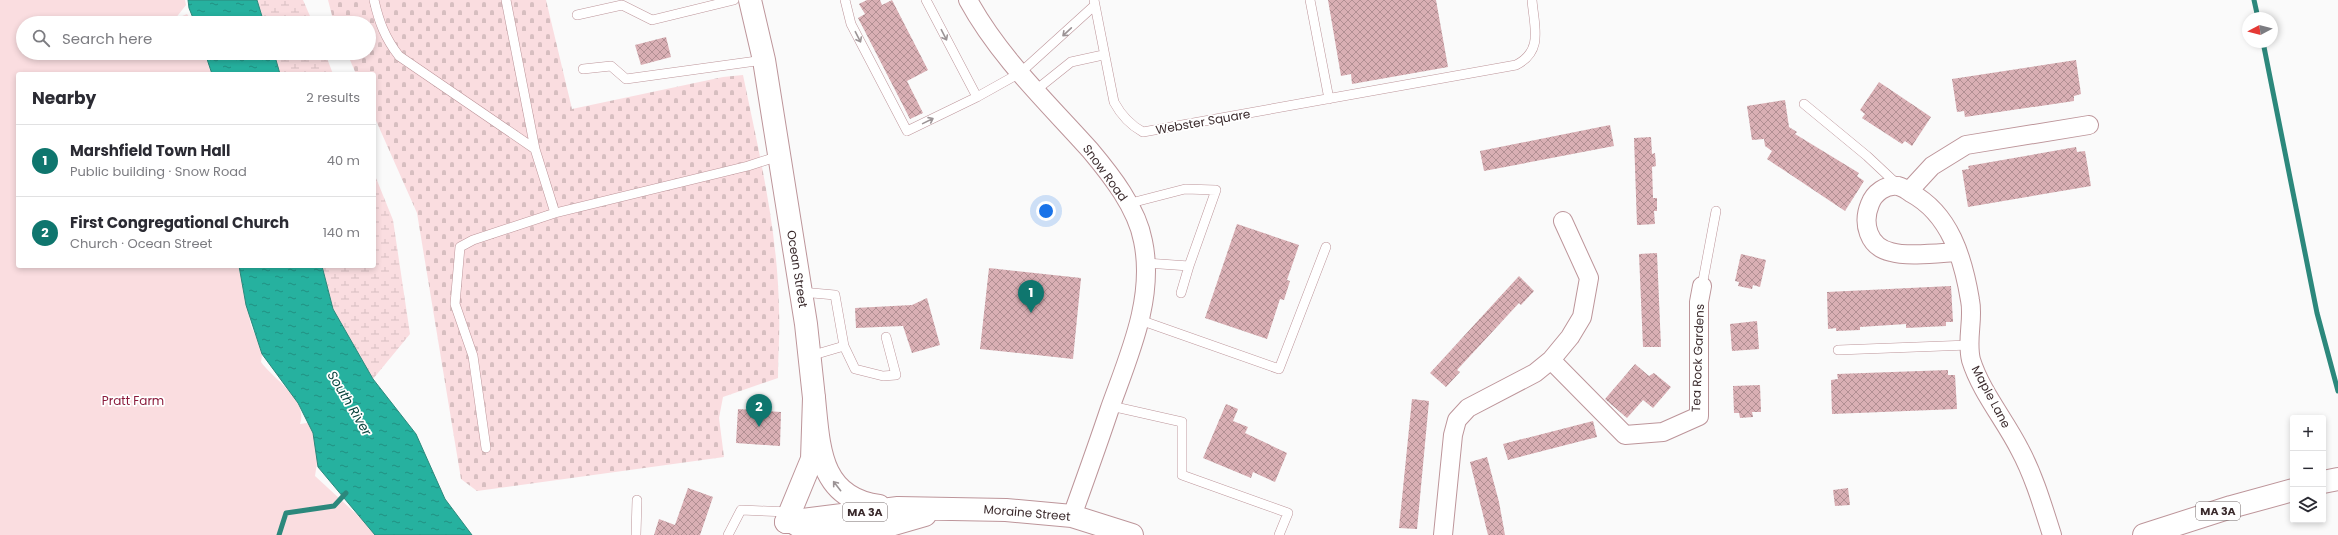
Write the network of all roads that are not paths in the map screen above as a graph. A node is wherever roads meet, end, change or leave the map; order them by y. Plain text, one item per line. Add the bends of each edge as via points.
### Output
1 (374, 0) edge
2 (506, 0) edge
3 (734, 0) edge
4 (750, 0) edge
5 (845, 0) edge
6 (926, 0) edge
7 (968, 0) edge
8 (1310, 0) edge
9 (1532, 0) edge
10 (624, 2) edge
11 (709, 3) edge
12 (1095, 3) edge
13 (577, 15) dead end
14 (1103, 54) junction
15 (764, 60) junction
16 (583, 69) dead end
17 (1020, 73) junction
18 (1036, 90) junction
19 (977, 98) junction
20 (1329, 99) junction
21 (1804, 104) dead end
22 (2089, 125) dead end
23 (535, 149) junction
24 (779, 156) junction
25 (1904, 189) junction
26 (1127, 204) junction
27 (1716, 211) dead end
28 (555, 213) junction
29 (1563, 221) dead end
30 (1326, 247) dead end
31 (1957, 252) junction
32 (1146, 263) junction
33 (1189, 266) junction
34 (1702, 286) joint
35 (801, 292) junction
36 (1182, 293) dead end
37 (1140, 320) junction
38 (886, 337) dead end
39 (1969, 345) junction
40 (844, 346) junction
41 (1838, 350) dead end
42 (810, 356) junction
43 (1551, 360) junction
44 (814, 398) junction
45 (1111, 406) junction
46 (486, 448) dead end
47 (2338, 479) edge
48 (2326, 481) edge
49 (2290, 491) edge
50 (637, 500) dead end
51 (898, 508) junction
52 (944, 510) junction
53 (1072, 516) junction
54 (786, 523) edge
55 (863, 534) edge
56 (636, 535) edge
57 (728, 535) edge
58 (1132, 535) edge
59 (1279, 535) edge
60 (1443, 535) edge
61 (2052, 535) edge
62 (2144, 535) edge

1 - 23 lane via 384,34 399,56
2 - 23 lane
3 - 11 lane
4 - 15 main road, Ocean Street
5 -> 19 lane, Webster Square via 851,24 907,132
6 -> 19 lane
7 - 17 street, Snow Road via 981,25
8 - 20 lane
9 - 20 lane, Webster Square via 1536,39 1527,60 1516,65
10 - 11 lane via 652,20
10 - 13 lane
12 - 14 lane, Webster Square
12 -> 17 lane, Webster Square
14 - 18 lane via 1071,62
14 - 20 lane, Webster Square via 1118,110 1133,126 1143,132
15 - 16 lane via 626,79 611,66
15 - 24 main road, Ocean Street
17 - 18 street, Snow Road
17 - 19 lane, Webster Square
18 - 26 street, Snow Road via 1091,152 1121,191
21 - 25 lane via 1873,160
22 - 25 street via 1966,145 1932,166
23 - 28 lane
24 - 28 lane via 748,166
24 - 35 main road, Ocean Street
25 - 31 street, Maple Lane via 1923,199 1938,214 1952,234
25 - 31 street via 1887,186 1872,198 1866,214 1867,230 1876,243 1890,252
26 - 32 street, Snow Road via 1143,240
26 - 33 lane via 1185,189 1216,190
27 - 34 lane
28 - 46 lane via 473,240 460,247 455,304 473,356
29 - 43 street via 1589,278 1582,317
30 - 37 lane via 1279,369
31 - 39 street, Maple Lane via 1971,301
32 - 33 lane
32 - 37 street, Snow Road
33 - 36 lane
34 - 43 street, Tea Rock Gardens via 1699,302 1699,416 1663,432 1625,435
35 - 40 lane via 835,295
35 - 42 main road, Ocean Street
37 - 45 street, Snow Road
38 - 40 lane via 896,375 883,376 855,369
39 - 41 lane
39 - 61 street, Maple Lane via 1972,360 1993,406 2020,450
40 - 42 lane
42 - 44 main road, Ocean Street
43 - 60 street via 1534,373 1468,408 1457,420 1453,435
51 -> 44 main road via 869,504 851,498 842,492 831,478 824,465 818,441
44 - 54 main road, Ocean Street via 812,459
45 - 53 street, Snow Road
45 - 59 lane via 1182,422 1182,475 1288,513
47 - 48 main road
49 - 62 main road, MA 3A
50 - 56 lane
51 - 52 main road, Moraine Street / MA 3A
51 - 54 main road, Moraine Street / MA 3A
52 - 53 main road, Moraine Street / MA 3A via 1006,510
52 - 55 main road, Moraine Street / MA 3A
53 - 58 main road, Moraine Street / MA 3A
54 - 55 main road, Moraine Street / MA 3A via 837,534
54 - 57 lane via 741,510

